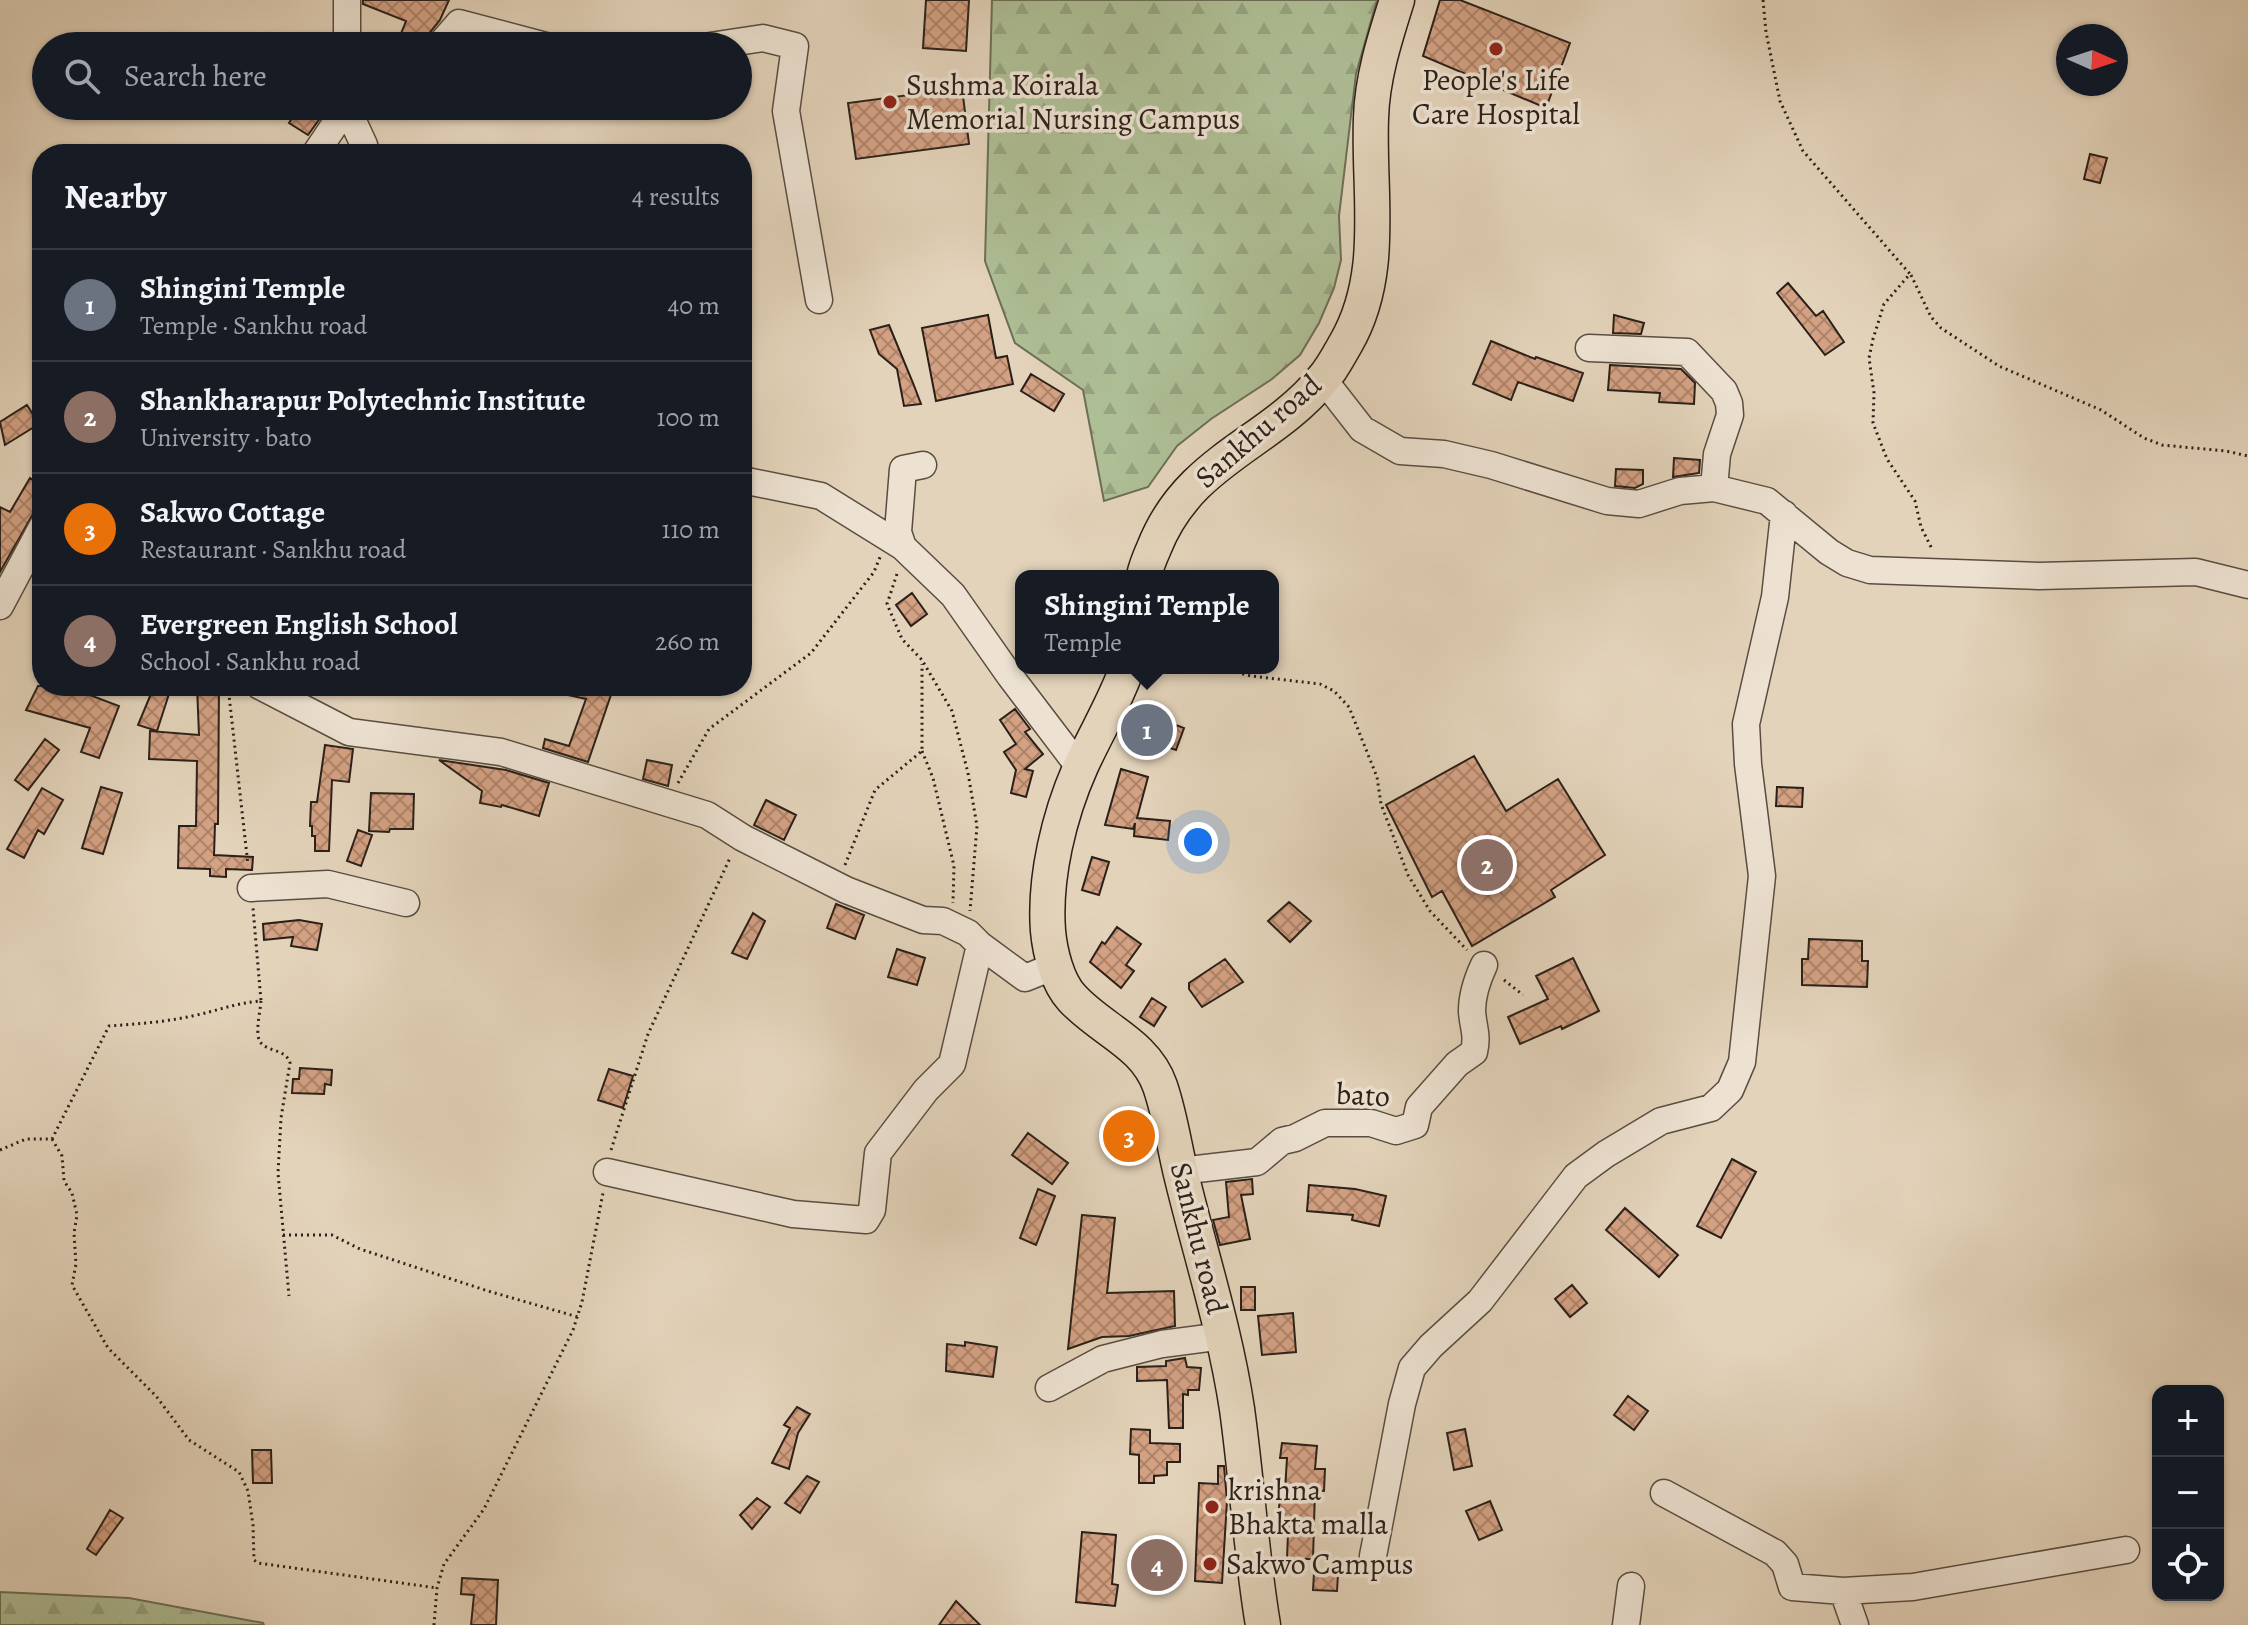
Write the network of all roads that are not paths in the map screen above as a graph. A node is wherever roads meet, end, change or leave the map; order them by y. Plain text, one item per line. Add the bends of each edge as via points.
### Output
1 (347, 0) edge
2 (1397, 0) edge
3 (347, 32) edge
4 (451, 32) edge
5 (493, 32) edge
6 (752, 40) edge
7 (338, 120) edge
8 (353, 120) edge
9 (322, 144) edge
10 (364, 144) edge
11 (819, 300) dead end
12 (1589, 348) dead end
13 (1323, 379) junction
14 (923, 465) dead end
15 (752, 482) edge
16 (1714, 488) junction
17 (1784, 514) junction
18 (895, 543) junction
19 (32, 546) edge
20 (1146, 570) edge
21 (2248, 585) edge
22 (0, 606) edge
23 (1124, 674) edge
24 (279, 696) edge
25 (1080, 768) junction
26 (251, 888) road end
27 (406, 903) dead end
28 (974, 939) junction
29 (1484, 965) road end
30 (1055, 966) junction
31 (1180, 1171) junction
32 (607, 1172) road end
33 (1223, 1336) junction
34 (1049, 1388) dead end
35 (1664, 1493) dead end
36 (2126, 1550) dead end
37 (1373, 1556) dead end
38 (1631, 1586) dead end
39 (1843, 1591) junction
40 (1263, 1625) edge
41 (1626, 1625) edge
42 (1855, 1625) edge

1 - 3 street
2 - 13 main road, Sankhu road via 1382,46 1371,114 1374,243 1367,294 1348,340
4 - 5 street via 459,23
6 - 11 street via 795,46 786,111
7 - 9 street
8 - 10 street
12 - 16 street via 1687,352 1724,391 1730,415 1717,454
13 - 16 street via 1362,429 1400,451 1491,465 1607,501 1639,504 1680,491
13 - 20 main road, Sankhu road via 1287,413 1203,475 1163,525
14 - 18 street via 903,469
15 - 18 street via 821,496
16 - 17 street via 1767,501
17 - 21 street via 1847,563 1889,573 2196,572
17 - 37 street via 1775,597 1746,724 1762,876 1737,1078 1711,1108 1661,1121 1576,1176 1480,1301 1412,1368
18 - 25 street via 953,595
19 - 22 street
23 - 25 main road, Sankhu road
24 - 28 street via 349,732 501,752 707,815 846,890 923,920 943,921
25 - 30 main road, Sankhu road via 1053,862 1048,932
26 - 27 street via 328,884
28 - 30 street via 1025,978
28 - 32 street via 952,1064 878,1153 872,1210 866,1220 793,1214
29 - 31 street, bato via 1472,1013 1474,1052 1419,1107 1415,1125 1396,1131 1371,1123 1325,1123 1282,1141 1257,1162
30 - 31 main road, Sankhu road via 1069,995 1138,1050 1153,1069
31 - 33 main road, Sankhu road
33 - 34 street via 1103,1359
33 - 40 main road, Sankhu road
35 - 39 street via 1775,1553 1785,1564 1792,1587
36 - 39 street via 1913,1587
38 - 41 street
39 - 42 street

